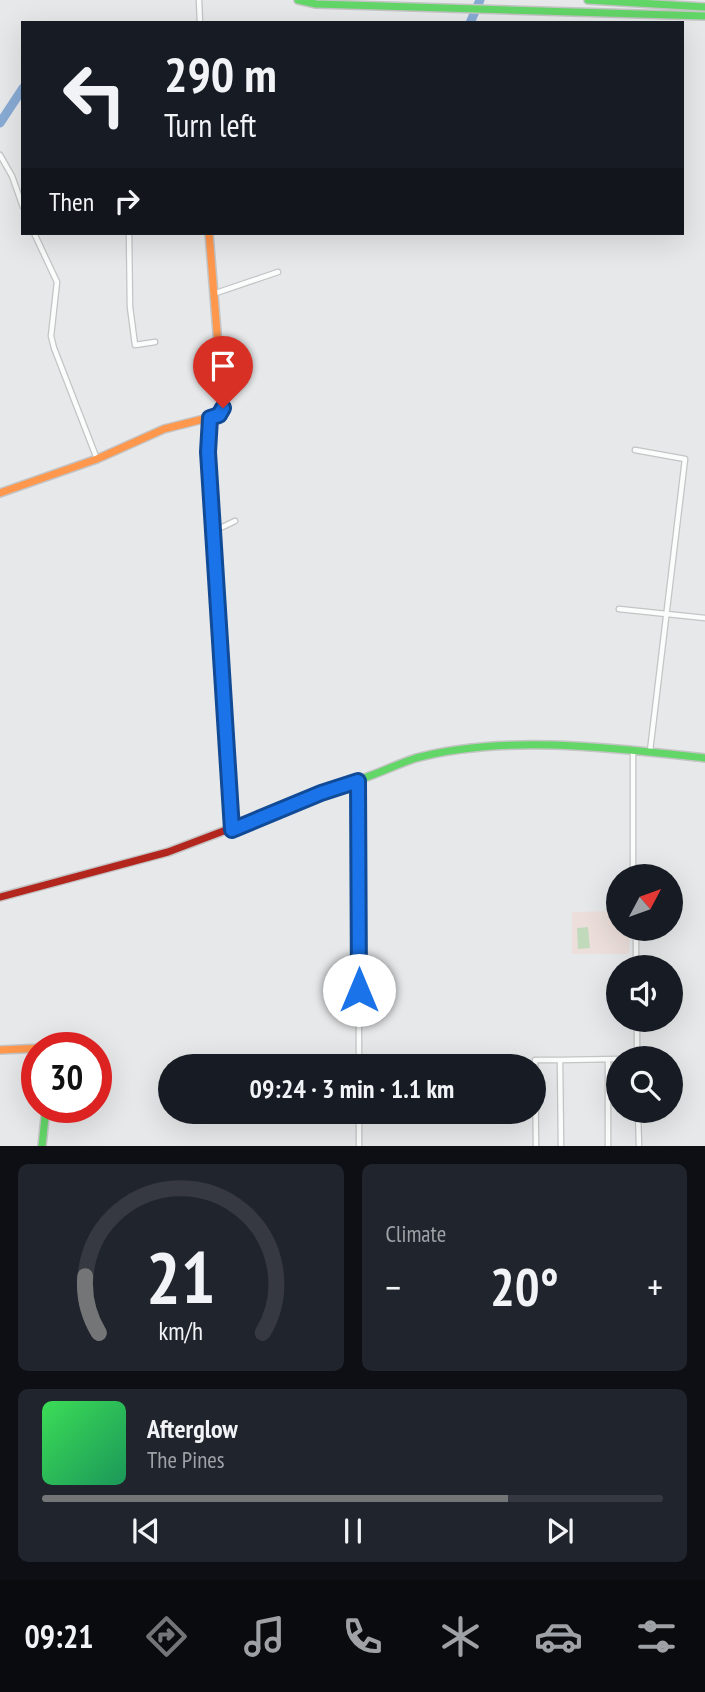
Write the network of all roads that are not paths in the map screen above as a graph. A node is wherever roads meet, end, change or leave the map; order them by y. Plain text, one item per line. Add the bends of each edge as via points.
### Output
1 (199, 0) edge
2 (298, 0) edge
3 (588, 0) edge
4 (624, 1) edge
5 (705, 7) edge
6 (705, 16) edge
7 (200, 21) edge
8 (0, 155) edge
9 (21, 201) edge
10 (35, 235) edge
11 (129, 235) edge
12 (209, 235) edge
13 (278, 272) dead end
14 (213, 294) junction
15 (155, 342) dead end
16 (210, 418) junction
17 (635, 450) dead end
18 (97, 459) junction
19 (0, 494) edge
20 (235, 521) dead end
21 (214, 531) junction
22 (620, 609) dead end
23 (665, 614) junction
24 (705, 618) edge
25 (633, 750) junction
26 (650, 751) junction
27 (705, 758) edge
28 (358, 781) junction
29 (232, 830) junction
30 (633, 864) edge
31 (0, 897) edge
32 (21, 1049) edge
33 (0, 1050) edge
34 (359, 1054) edge
35 (560, 1060) junction
36 (606, 1060) edge
37 (44, 1123) edge
38 (608, 1123) edge
39 (638, 1123) edge
40 (359, 1124) edge
41 (42, 1146) edge
42 (359, 1146) edge
43 (536, 1146) edge
44 (561, 1146) edge
45 (608, 1146) edge
46 (639, 1146) edge

1 - 7 street
2 - 6 main road via 316,5
3 - 4 main road
4 - 5 main road
8 - 9 street
10 - 18 street via 57,282 54,348
11 - 15 street via 135,345
12 - 14 main road
13 - 14 street
14 - 16 main road via 223,408
16 - 18 main road via 164,429
16 - 21 street
17 - 23 street via 685,459
18 - 19 main road
20 - 21 street
21 - 29 street
22 - 23 street
23 - 24 street
23 - 26 street
25 - 26 main road
25 - 28 main road via 533,745 476,749 414,759
25 - 30 street
26 - 27 main road
28 - 29 main road
28 - 34 street
29 - 31 main road via 110,870
32 - 33 main road
35 - 36 street
35 - 43 street via 535,1060
35 - 44 street
37 - 41 main road
38 - 45 street
39 - 46 street
40 - 42 street

